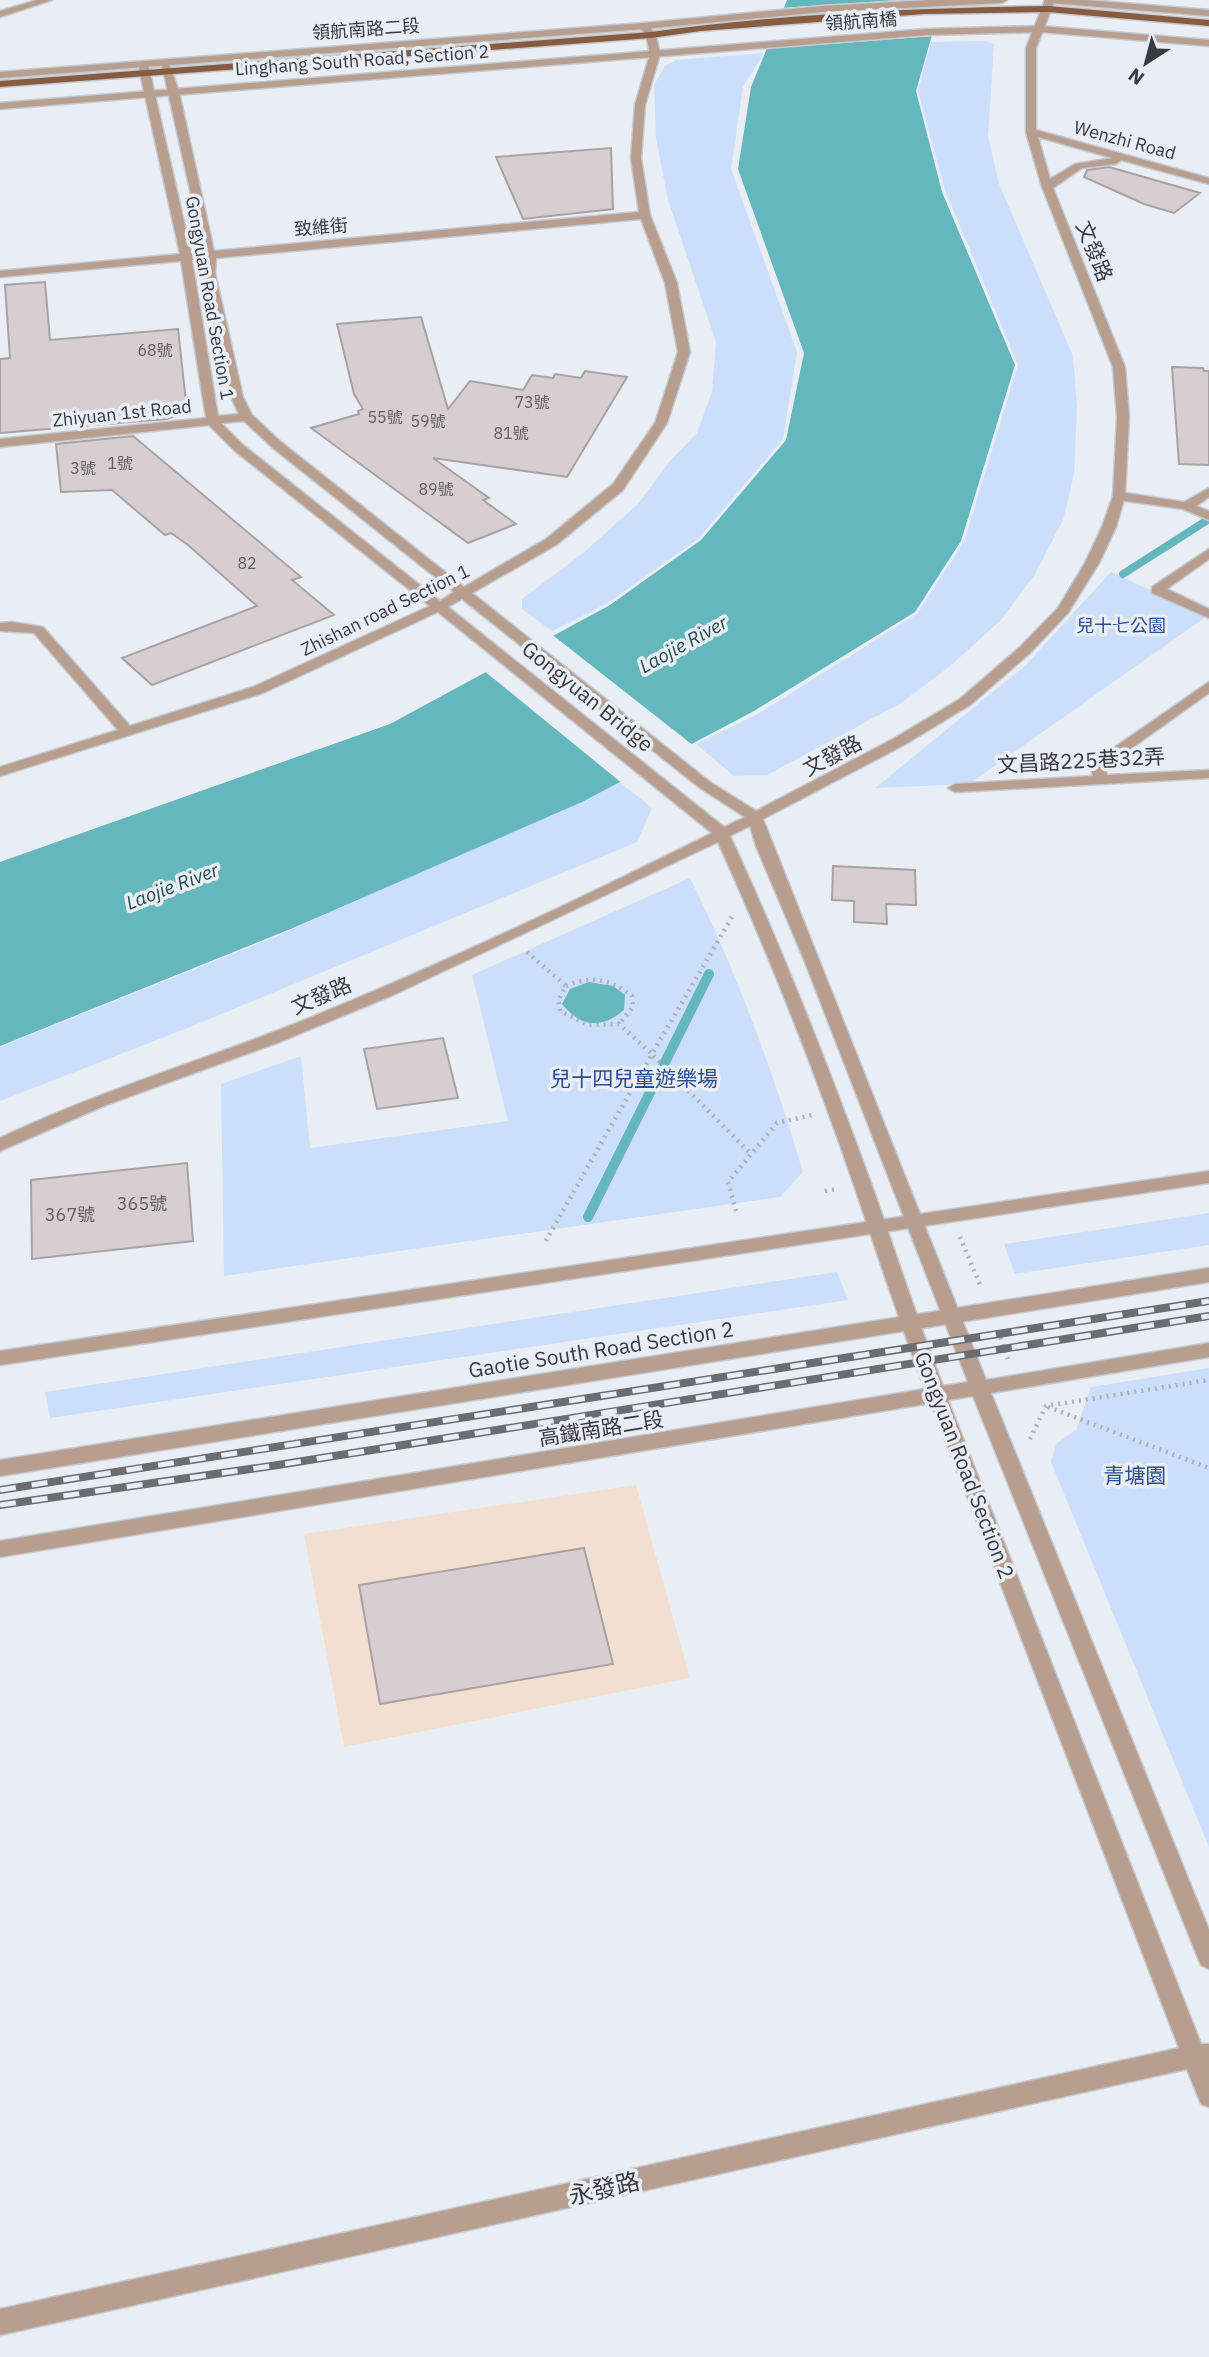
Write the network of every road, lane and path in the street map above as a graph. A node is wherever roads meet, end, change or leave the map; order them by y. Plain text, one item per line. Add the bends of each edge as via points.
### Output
1 (47, 0) edge
2 (1050, 3) edge
3 (1003, 10) edge
4 (1209, 13) edge
5 (0, 14) edge
6 (733, 20) joint
7 (1209, 23) edge
8 (1042, 25) junction
9 (1209, 32) edge
10 (651, 40) junction
11 (728, 42) junction
12 (1209, 43) edge
13 (0, 75) edge
14 (169, 77) junction
15 (146, 78) junction
16 (0, 85) edge
17 (0, 95) edge
18 (0, 106) edge
19 (1031, 132) junction
20 (1133, 160) junction
21 (1209, 181) edge
22 (1047, 187) junction
23 (645, 215) junction
24 (210, 256) junction
25 (185, 257) junction
26 (0, 274) edge
27 (247, 417) junction
28 (213, 422) junction
29 (0, 443) edge
30 (1209, 492) edge
31 (1119, 496) junction
32 (1186, 506) junction
33 (1209, 516) edge
34 (1209, 553) edge
35 (465, 594) junction
36 (439, 607) junction
37 (1209, 614) edge
38 (495, 618) joint
39 (0, 627) edge
40 (470, 628) joint
41 (1209, 686) edge
42 (128, 732) junction
43 (0, 772) edge
44 (1209, 774) edge
45 (1101, 779) junction
46 (955, 788) dead end
47 (755, 817) junction
48 (722, 834) junction
49 (735, 910) dead end
50 (520, 947) dead end
51 (566, 986) junction
52 (620, 1024) junction
53 (652, 1054) junction
54 (816, 1114) dead end
55 (0, 1145) edge
56 (751, 1154) junction
57 (1209, 1177) edge
58 (736, 1211) dead end
59 (915, 1223) junction
60 (875, 1229) junction
61 (544, 1244) dead end
62 (1209, 1275) edge
63 (952, 1315) junction
64 (909, 1323) junction
65 (1209, 1350) edge
66 (0, 1358) edge
67 (1209, 1380) edge
68 (980, 1389) junction
69 (938, 1396) junction
70 (1046, 1406) dead end
71 (0, 1468) edge
72 (0, 1549) edge
73 (1209, 1958) edge
74 (1201, 2056) edge
75 (1209, 2096) edge
76 (0, 2322) edge

1 - 5 street
2 - 3 main road
2 - 4 street
2 - 7 main road
2 - 8 street, 文發路
3 - 6 main road, 領航南橋
3 - 8 main road
3 - 11 main road, 領航南橋
6 - 10 main road, 領航南路二段
8 - 9 main road
8 - 11 street, 領航南橋 via 998,31
8 - 12 street, 領航南橋
8 - 19 street, 文發路 via 1031,48
10 - 11 street, Linghang South Road, Section 2
10 - 14 street, Linghang South Road, Section 2
10 - 14 main road, 領航南路二段
10 - 23 street, Zhishan road Section 1 via 653,68 640,105 636,158
13 - 15 street, 領航南路二段
14 - 15 street, Linghang South Road, Section 2
14 - 15 street, 領航南路二段
14 - 24 street, Gongyuan Road Section 1
15 - 16 main road, 領航南路二段
15 - 17 main road, 領航南路二段
15 - 18 street, Linghang South Road, Section 2
15 - 25 street, Gongyuan Road Section 1
19 - 20 street, Wenzhi Road
19 - 22 street, 文發路
20 - 21 street, Wenzhi Road
20 - 22 street via 1077,166
22 - 31 street, 文發路 via 1119,367 1123,417
23 - 24 street, 致維街
23 - 35 street, Zhishan road Section 1 via 671,283 684,352 661,423 618,487 551,542
24 - 25 street, 致維街
24 - 27 street, Gongyuan Road Section 1 via 209,273 237,397
25 - 26 street, 致維街
25 - 28 street, Gongyuan Road Section 1
27 - 28 street, Zhiyuan 1st Road
27 - 35 street, Gongyuan Road Section 1
28 - 29 street, Zhiyuan 1st Road
28 - 36 street, Gongyuan Road Section 1 via 239,448
30 - 32 street
31 - 32 street
31 - 47 street, 文發路 via 1085,575 1063,610 1025,650 944,716
32 - 33 street
34 - 37 street via 1157,590
35 - 36 street, Zhishan road Section 1
35 - 38 street, Gongyuan Road Section 1
36 - 40 street, Gongyuan Road Section 1
36 - 42 street, Zhishan road Section 1 via 258,690
38 - 47 street, Gongyuan Bridge via 705,785
39 - 42 street via 38,630
40 - 48 street, Gongyuan Bridge
41 - 45 street via 1097,766
42 - 43 street, Zhishan road Section 1
44 - 45 street, 文昌路225巷32弄
45 - 46 street, 文昌路225巷32弄
47 - 48 street, 文發路
47 - 59 street, Gongyuan Road Section 2
48 - 55 street, 文發路 via 455,961
48 - 60 street, Gongyuan Road Section 2 via 766,930
49 - 53 path
50 - 51 path
51 - 52 path via 558,1000 560,1011 575,1023 591,1028
51 - 52 path via 580,979 617,983 632,996 633,1007
52 - 53 path
53 - 56 path
53 - 61 path
54 - 56 path via 777,1123
56 - 58 path via 728,1182
57 - 59 street
59 - 60 street
59 - 63 street, Gongyuan Road Section 2
60 - 64 street, Gongyuan Road Section 2
60 - 66 street
62 - 63 street, Gaotie South Road Section 2
63 - 64 street, Gaotie South Road Section 2
63 - 68 street, Gongyuan Road Section 2
64 - 69 street, Gongyuan Road Section 2
64 - 71 street, Gaotie South Road Section 2
65 - 68 street, 高鐵南路二段
67 - 70 path
68 - 69 street, 高鐵南路二段
68 - 73 street, Gongyuan Road Section 2
69 - 72 street, 高鐵南路二段
69 - 74 street, Gongyuan Road Section 2
74 - 75 street, Gongyuan Road Section 2
74 - 76 street, 永發路

